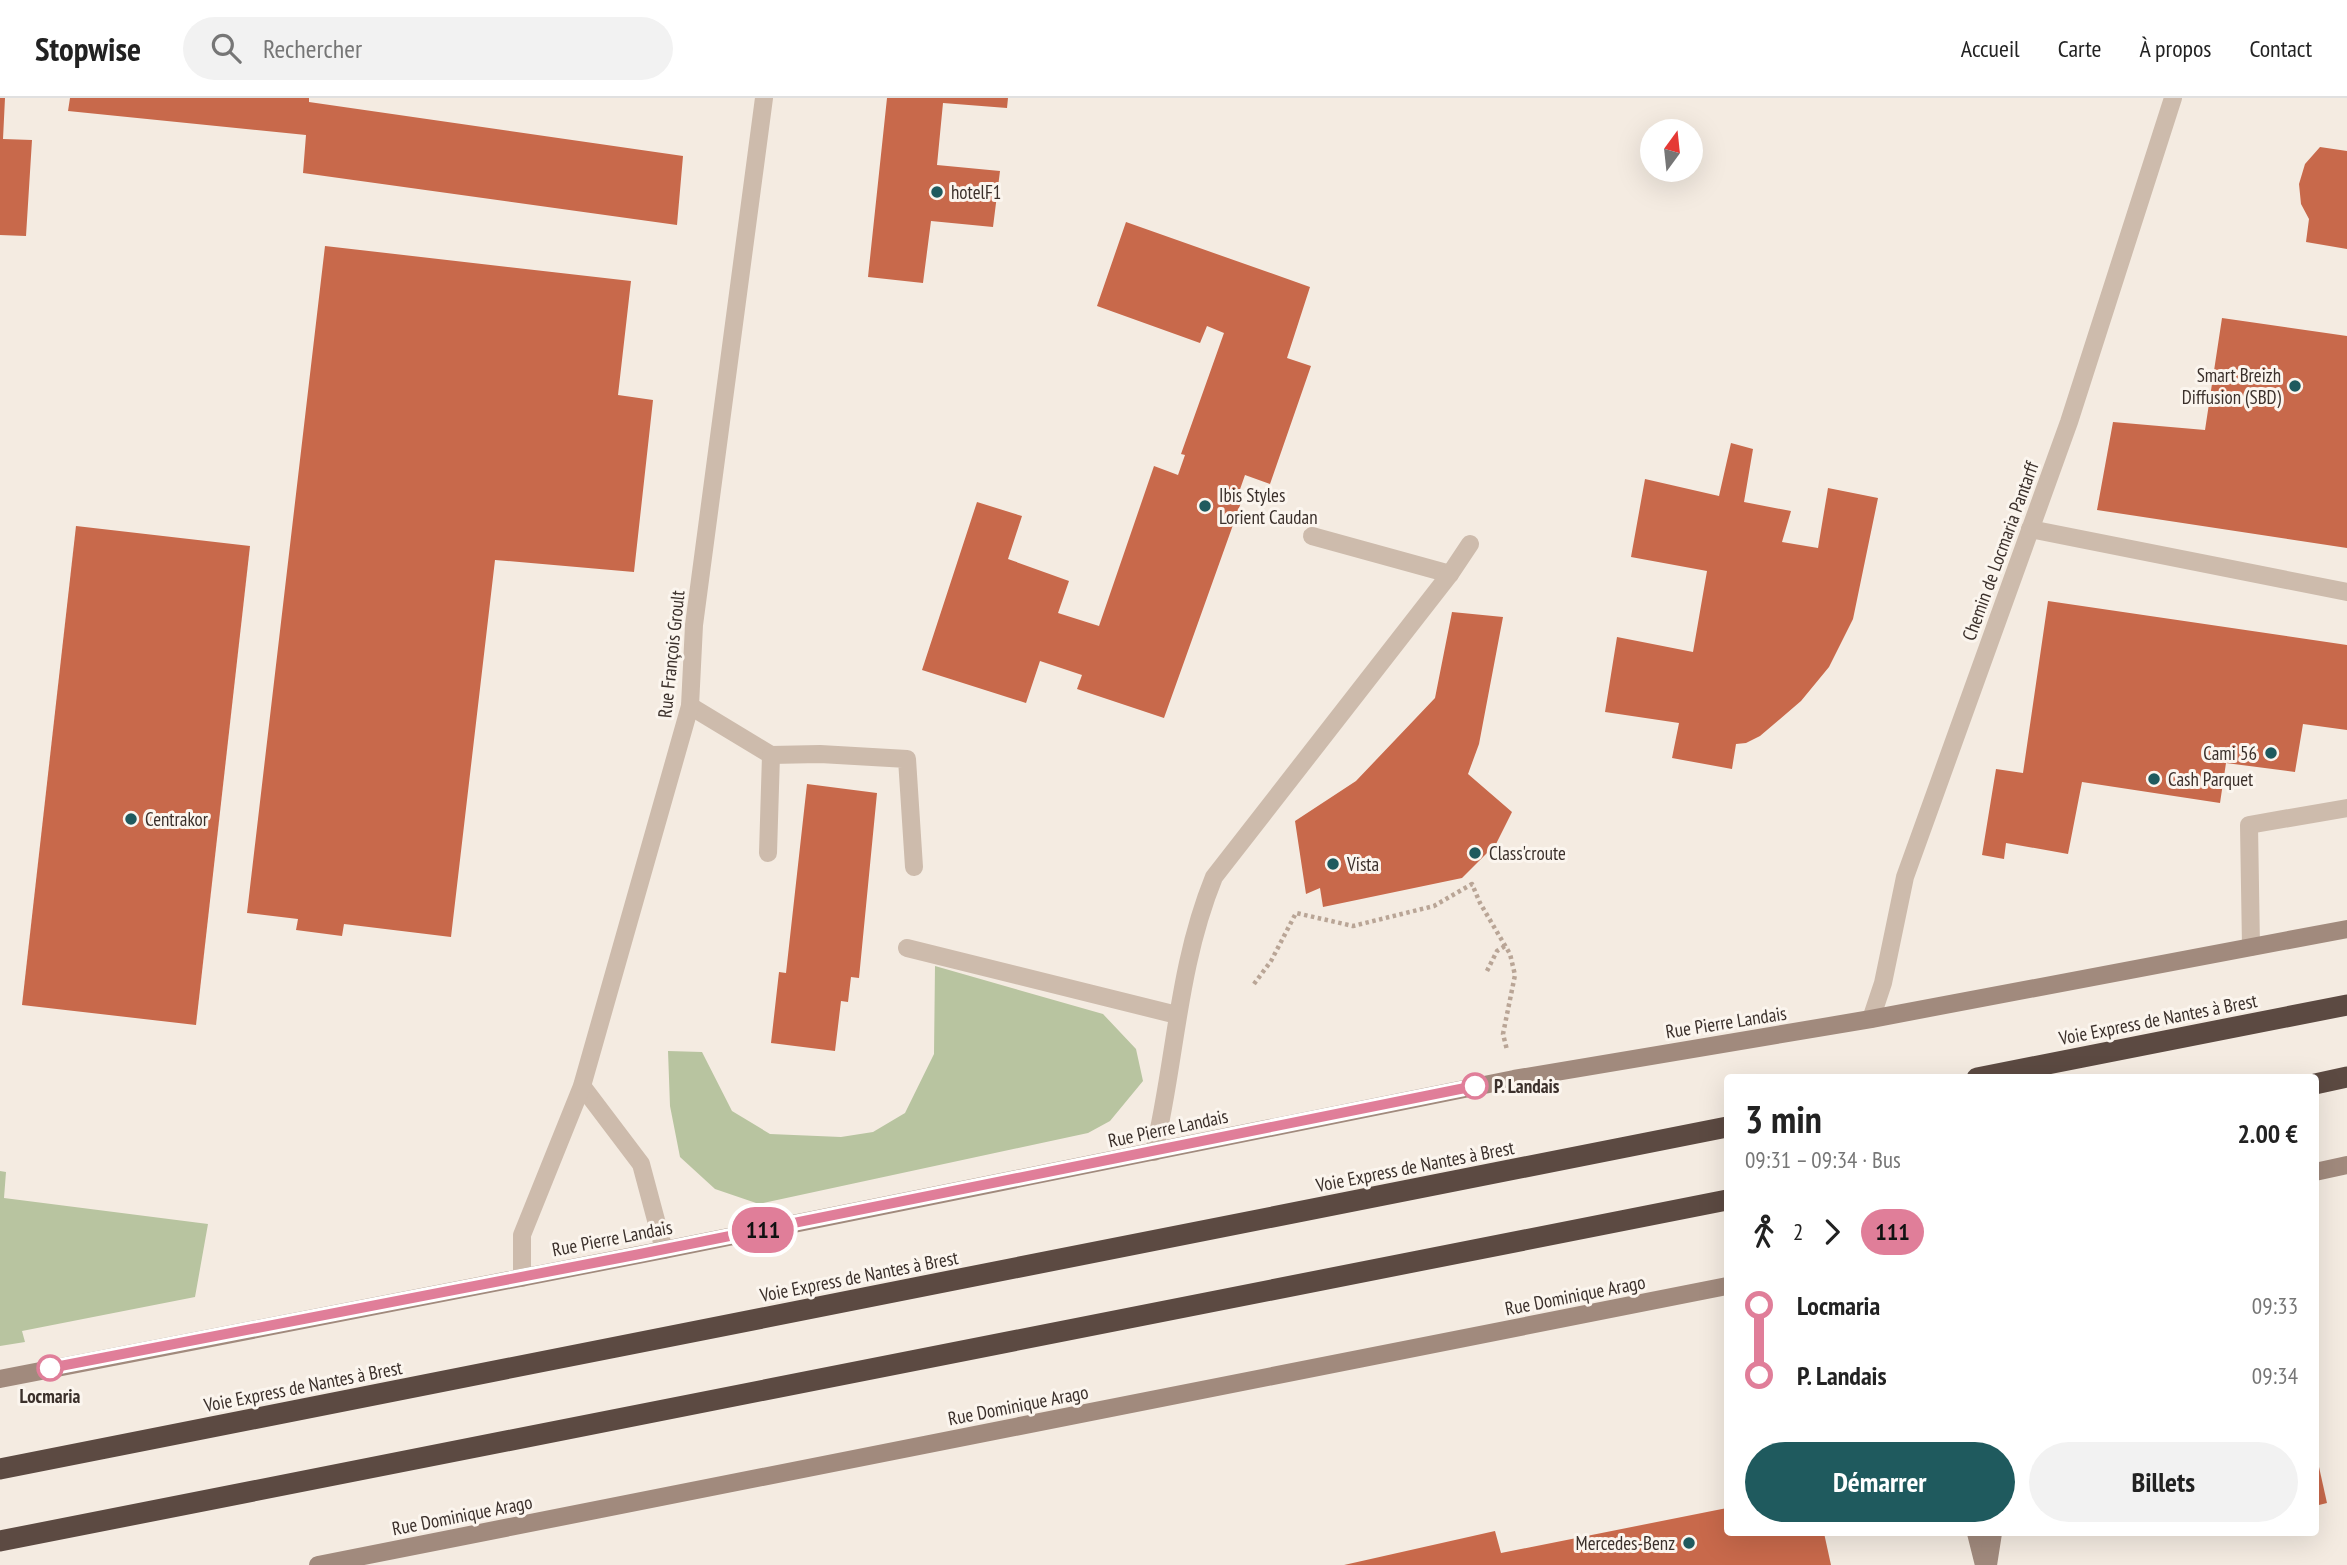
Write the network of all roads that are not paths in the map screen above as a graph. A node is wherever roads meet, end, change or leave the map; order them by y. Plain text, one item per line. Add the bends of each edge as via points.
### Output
1 (764, 98) edge
2 (2173, 98) edge
3 (2030, 529) junction
4 (1312, 536) dead end
5 (1470, 544) dead end
6 (1450, 574) junction
7 (2347, 592) edge
8 (690, 706) junction
9 (771, 755) junction
10 (2347, 808) edge
11 (768, 853) dead end
12 (914, 867) dead end
13 (2347, 929) edge
14 (2251, 947) junction
15 (907, 948) dead end
16 (2347, 1005) edge
17 (1177, 1014) junction
18 (1871, 1019) junction
19 (1997, 1074) edge
20 (2347, 1077) edge
21 (2319, 1083) edge
22 (582, 1086) junction
23 (1724, 1128) edge
24 (1154, 1152) junction
25 (2347, 1166) edge
26 (2319, 1170) edge
27 (1724, 1201) edge
28 (664, 1250) junction
29 (522, 1278) junction
30 (1724, 1287) edge
31 (0, 1378) edge
32 (0, 1469) edge
33 (1977, 1536) edge
34 (1992, 1536) edge
35 (0, 1541) edge
36 (317, 1565) edge
37 (1986, 1565) edge

1 - 8 street, Rue François Groult via 694,625
2 - 3 street, Chemin de Locmaria Pantarff
3 - 7 street
3 - 18 street, Chemin de Locmaria Pantarff via 1905,877
4 - 6 street
5 - 6 street
6 - 17 street via 1214,877 1199,912
8 - 9 street
8 - 22 street, Rue François Groult
9 - 11 street
9 - 12 street via 907,759
10 - 14 street via 2249,825
13 - 14 street, Rue Pierre Landais
14 - 18 street, Rue Pierre Landais
15 - 17 street
16 - 19 highway, Voie Express de Nantes à Brest
17 - 24 street
18 - 24 street, Rue Pierre Landais via 1514,1079
20 - 21 highway
22 - 28 street via 641,1164
22 - 29 street, Rue François Groult via 522,1235
23 - 32 highway, Voie Express de Nantes à Brest
24 - 28 street, Rue Pierre Landais
25 - 26 street
27 - 35 highway
28 - 29 street, Rue Pierre Landais
29 - 31 street, Rue Pierre Landais
30 - 36 street, Rue Dominique Arago
33 - 37 street
34 - 37 street

